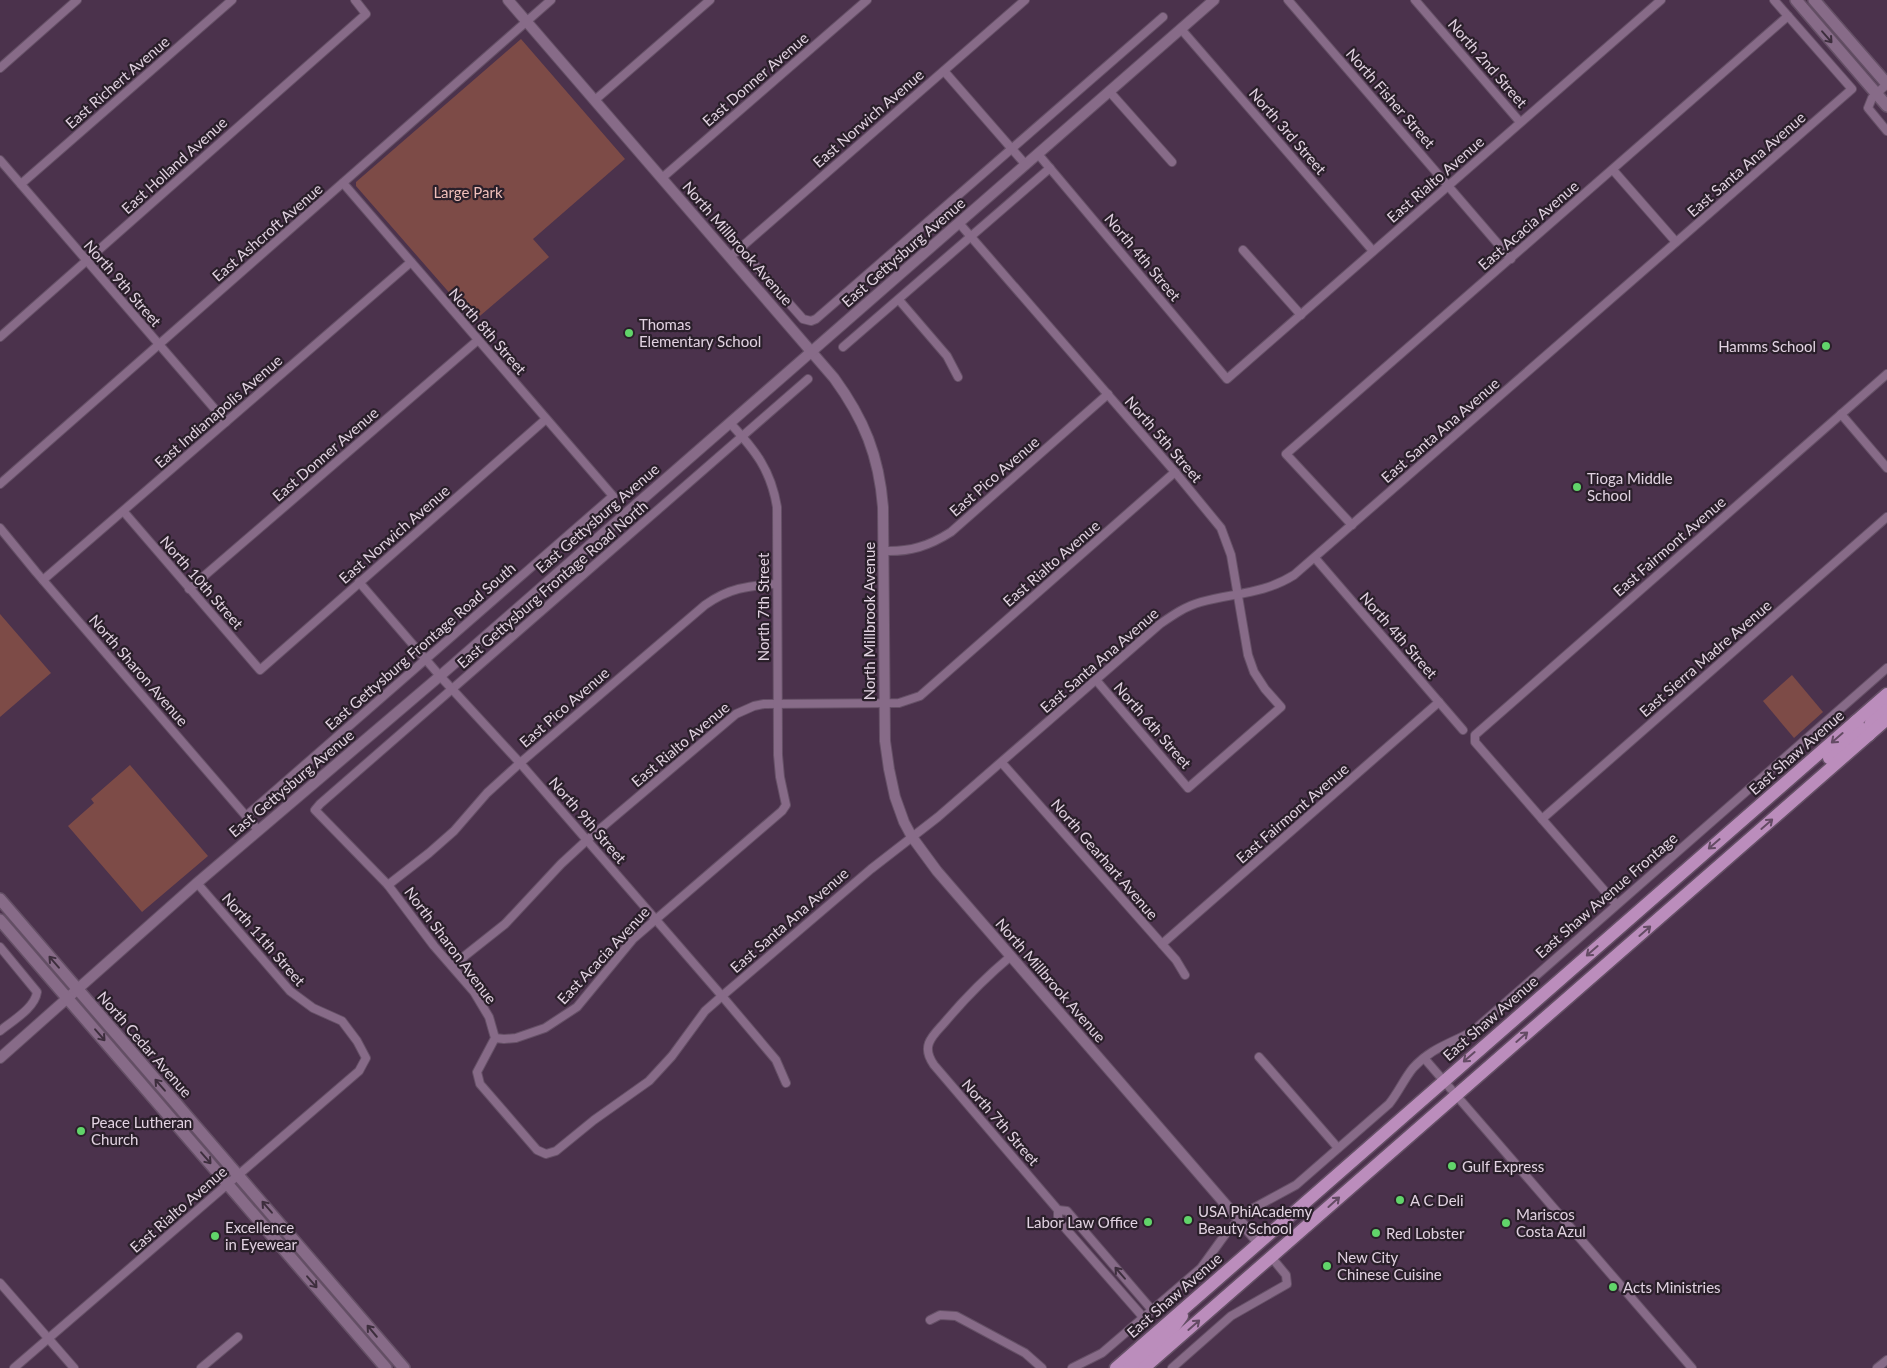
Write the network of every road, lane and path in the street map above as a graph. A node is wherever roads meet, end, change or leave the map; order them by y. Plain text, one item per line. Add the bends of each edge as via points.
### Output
1 (77, 0) edge
2 (232, 0) edge
3 (356, 0) edge
4 (508, 0) edge
5 (551, 0) edge
6 (710, 0) edge
7 (867, 0) edge
8 (1025, 0) edge
9 (1214, 0) edge
10 (1288, 0) edge
11 (1415, 0) edge
12 (1661, 0) edge
13 (1774, 0) edge
14 (1796, 0) edge
15 (1814, 0) edge
16 (1788, 16) junction
17 (1163, 17) dead end
18 (527, 22) junction
19 (1181, 29) junction
20 (0, 68) edge
21 (944, 71) junction
22 (1887, 84) edge
23 (1109, 91) junction
24 (1876, 93) junction
25 (595, 100) junction
26 (1887, 106) edge
27 (1520, 122) junction
28 (1887, 132) edge
29 (1012, 148) junction
30 (1038, 154) junction
31 (0, 160) edge
32 (1172, 162) dead end
33 (1026, 165) junction
34 (1050, 168) junction
35 (1613, 170) junction
36 (662, 178) junction
37 (343, 183) junction
38 (21, 184) junction
39 (1448, 185) junction
40 (959, 223) junction
41 (971, 236) junction
42 (1676, 242) junction
43 (740, 248) junction
44 (1243, 250) dead end
45 (1373, 251) junction
46 (730, 257) junction
47 (1511, 259) junction
48 (87, 261) junction
49 (411, 262) junction
50 (899, 300) junction
51 (1300, 315) junction
52 (807, 321) joint
53 (0, 337) edge
54 (478, 340) junction
55 (158, 345) junction
56 (843, 347) dead end
57 (811, 351) junction
58 (1887, 374) edge
59 (958, 377) dead end
60 (808, 379) dead end
61 (1226, 379) joint
62 (1108, 394) junction
63 (1841, 414) junction
64 (546, 419) junction
65 (226, 422) junction
66 (730, 423) junction
67 (742, 436) junction
68 (1887, 468) edge
69 (1175, 472) junction
70 (0, 484) edge
71 (613, 496) joint
72 (124, 512) junction
73 (1887, 518) edge
74 (1352, 525) junction
75 (0, 528) edge
76 (884, 551) junction
77 (1315, 558) junction
78 (43, 580) junction
79 (359, 582) junction
80 (776, 584) junction
81 (189, 590) junction
82 (1238, 595) junction
83 (425, 660) junction
84 (1887, 668) edge
85 (260, 670) joint
86 (440, 676) junction
87 (1096, 680) junction
88 (452, 689) junction
89 (1887, 694) edge
90 (1439, 702) junction
91 (884, 703) junction
92 (777, 704) junction
93 (1887, 706) edge
94 (1887, 719) edge
95 (1856, 721) junction
96 (1463, 730) dead end
97 (1869, 735) junction
98 (520, 763) junction
99 (1002, 763) junction
100 (1188, 788) joint
101 (1790, 804) junction
102 (786, 805) joint
103 (315, 810) joint
104 (246, 816) junction
105 (1542, 819) junction
106 (258, 830) junction
107 (912, 836) junction
108 (587, 840) junction
109 (197, 883) junction
110 (388, 885) junction
111 (0, 899) edge
112 (1616, 904) junction
113 (655, 918) junction
114 (0, 920) edge
115 (1162, 944) junction
116 (0, 947) edge
117 (1011, 956) junction
118 (452, 966) junction
119 (1185, 975) dead end
120 (78, 989) junction
121 (722, 996) junction
122 (68, 998) junction
123 (0, 1031) edge
124 (495, 1038) junction
125 (1259, 1057) dead end
126 (0, 1058) edge
127 (1424, 1058) junction
128 (359, 1071) joint
129 (1443, 1080) junction
130 (786, 1083) dead end
131 (1456, 1095) junction
132 (1338, 1148) junction
133 (238, 1176) junction
134 (228, 1184) junction
135 (1058, 1210) junction
136 (1239, 1220) junction
137 (1259, 1243) junction
138 (1272, 1258) junction
139 (0, 1283) edge
140 (1193, 1300) junction
141 (1152, 1310) junction
142 (1143, 1318) junction
143 (930, 1320) dead end
144 (238, 1337) dead end
145 (48, 1339) junction
146 (396, 1358) junction
147 (1887, 1360) edge
148 (14, 1368) edge
149 (74, 1368) edge
150 (201, 1368) edge
151 (386, 1368) edge
152 (404, 1368) edge
153 (1042, 1368) edge
154 (1072, 1368) edge
155 (1116, 1368) edge
156 (1129, 1368) edge
157 (1144, 1368) edge
158 (1172, 1368) edge
159 (1692, 1368) edge
160 (1878, 1368) edge

1 - 20 street
2 - 38 street, East Richert Avenue
3 - 48 street, East Holland Avenue via 366,14
4 - 18 street, North Millbrook Avenue
5 - 18 street, East Ashcroft Avenue
6 - 25 street
7 - 36 street, East Donner Avenue
8 - 21 street, East Norwich Avenue
9 - 19 street, East Gettysburg Avenue
10 - 39 street, North Fisher Street
11 - 27 street, North 2nd Street
12 - 27 street, East Rialto Avenue
13 - 16 street
14 -> 24 main road
15 - 22 main road
16 - 35 street, East Acacia Avenue
16 - 42 street, East Santa Ana Avenue via 1852,89
17 - 29 street, East Gettysburg Avenue
18 - 25 street, North Millbrook Avenue
18 - 37 street, East Ashcroft Avenue
19 - 23 street, East Gettysburg Avenue
19 - 45 street, North 3rd Street
21 - 29 street
21 - 43 street, East Norwich Avenue
22 - 24 street
23 - 30 street, East Gettysburg Avenue
23 - 32 street
24 - 26 main road
24 - 28 street via 1868,108
25 - 36 street, North Millbrook Avenue
27 - 39 street, East Rialto Avenue
29 - 33 street
29 - 52 street, East Gettysburg Avenue via 816,319
30 - 33 street, East Gettysburg Avenue
30 - 34 street, North 4th Street
31 - 38 street, North 9th Street
33 - 40 street, East Gettysburg Avenue
34 - 41 street
34 - 61 street, North 4th Street
35 - 42 street
35 - 47 street, East Acacia Avenue
36 - 46 street, North Millbrook Avenue
37 - 49 street, North 8th Street
37 - 55 street, East Ashcroft Avenue
38 - 48 street, North 9th Street
39 - 45 street, East Rialto Avenue
39 - 47 street, North Fisher Street
40 - 41 street, North 5th Street
40 - 57 street, East Gettysburg Avenue
41 - 50 street
41 - 62 street, North 5th Street
42 - 74 street, East Santa Ana Avenue
43 - 46 street, East Norwich Avenue
43 - 52 street, North Millbrook Avenue
44 - 51 street
45 - 51 street, East Rialto Avenue
46 - 57 street, North Millbrook Avenue
47 - 74 street, East Acacia Avenue via 1286,454
48 - 53 street, East Holland Avenue
48 - 55 street, North 9th Street
49 - 54 street, North 8th Street
49 - 65 street, East Indianapolis Avenue
50 - 56 street
50 - 59 street via 948,356
51 - 61 street, East Rialto Avenue
54 - 64 street, North 8th Street
54 - 81 street, East Donner Avenue
55 - 65 street, North 9th Street
55 - 70 street, East Ashcroft Avenue
57 - 66 street, East Gettysburg Avenue
57 - 76 street, North Millbrook Avenue via 852,401 869,437 882,488
58 - 63 street, East Fairmont Avenue
60 - 67 street, East Gettysburg Frontage Road North
62 - 69 street, North 5th Street
62 - 76 street, East Pico Avenue via 951,532 921,548
63 - 68 street
63 - 105 street, East Fairmont Avenue via 1474,735 1475,742
64 - 71 street, North 8th Street
64 - 79 street, East Norwich Avenue
65 - 72 street, East Indianapolis Avenue
66 - 67 street, North 7th Street
66 - 86 street, East Gettysburg Avenue
67 - 80 street, North 7th Street via 762,462 775,496
67 - 88 street, East Gettysburg Frontage Road North
69 - 82 street, North 5th Street via 1221,528 1231,555
69 - 91 street, East Rialto Avenue via 928,689 910,700
71 - 83 street, East Gettysburg Frontage Road South
72 - 78 street, East Indianapolis Avenue
72 - 81 street, North 10th Street
73 - 105 street, East Sierra Madre Avenue
74 - 77 street, East Santa Ana Avenue
75 - 78 street, North Sharon Avenue
76 - 91 street, North Millbrook Avenue
77 - 82 street, East Santa Ana Avenue via 1281,583
77 - 90 street, North 4th Street
78 - 104 street, North Sharon Avenue
79 - 83 street, North 9th Street
79 - 85 street, East Norwich Avenue
80 - 92 street, North 7th Street
80 - 98 street, East Pico Avenue via 738,588 705,605
81 - 85 street, North 10th Street
82 - 87 street, East Santa Ana Avenue via 1201,602 1179,611
82 - 100 street, North 5th Street via 1254,672 1280,707
83 - 86 street, North 9th Street
83 - 104 street, East Gettysburg Frontage Road South
84 - 112 street, East Shaw Avenue Frontage
86 - 88 street, North 9th Street
86 - 106 street, East Gettysburg Avenue
87 - 99 street, East Santa Ana Avenue
87 - 100 street, North 6th Street
88 - 98 street, North 9th Street
88 - 103 street, East Gettysburg Frontage Road North
89 - 95 main road, East Shaw Avenue
90 - 96 street, North 4th Street
90 - 115 street, East Fairmont Avenue
91 - 92 street, East Rialto Avenue
91 - 107 street, North Millbrook Avenue via 889,769 895,797
92 - 102 street, North 7th Street via 778,755
92 - 108 street, East Rialto Avenue via 754,706 736,714
93 - 97 main road via 1871,721
94 - 97 main road
95 - 101 main road via 1860,729 1858,732 1805,779
95 -> 129 main road, East Shaw Avenue
97 - 101 main road
98 - 108 street, North 9th Street
98 - 110 street, East Pico Avenue via 454,830
99 - 107 street, East Santa Ana Avenue
99 - 115 street, North Gearhart Avenue
131 -> 101 main road
102 - 113 street, East Acacia Avenue via 782,812
103 - 110 street, North Sharon Avenue
104 - 106 street, North Sharon Avenue
105 - 112 street
106 - 109 street, East Gettysburg Avenue
107 - 117 street, North Millbrook Avenue via 937,871
107 - 121 street, East Santa Ana Avenue
108 - 113 street, North 9th Street
108 - 118 street, East Rialto Avenue via 505,924
109 - 120 street, East Gettysburg Avenue
109 - 128 street, North 11th Street via 290,991 313,1008 342,1021 358,1041 366,1058
110 - 118 street, North Sharon Avenue
120 -> 111 main road, North Cedar Avenue
112 - 127 street, East Shaw Avenue Frontage via 1472,1031
113 - 121 street, North 9th Street
113 - 124 street, East Acacia Avenue via 619,955 577,1007 545,1028 516,1038
114 - 122 main road, North Cedar Avenue
115 - 119 street, North Gearhart Avenue
116 - 123 street via 37,992 31,1005
117 - 135 street, North 7th Street via 968,994 933,1036 928,1054
117 - 136 street, North Millbrook Avenue
118 - 124 street, North Sharon Avenue via 481,1003
120 - 122 street, East Gettysburg Avenue
133 -> 120 main road, North Cedar Avenue
121 - 124 street, East Santa Ana Avenue via 705,1011 649,1081 556,1151 546,1154 537,1150 480,1084 477,1072
121 - 130 street, North 9th Street via 776,1060
122 - 126 street, East Gettysburg Avenue
122 -> 134 main road, North Cedar Avenue
125 - 132 street
127 - 129 street
127 - 132 street, East Shaw Avenue Frontage via 1412,1069 1396,1096
128 - 133 street, East Rialto Avenue
129 - 131 street
129 - 137 main road, East Shaw Avenue
138 -> 131 main road
131 - 159 street
132 - 136 street, East Shaw Avenue Frontage via 1288,1190 1258,1205
133 - 134 street, East Rialto Avenue
146 -> 133 main road, North Cedar Avenue
134 - 145 street, East Rialto Avenue
134 -> 151 main road, North Cedar Avenue
141 -> 135 street, North 7th Street via 1067,1211
135 - 142 street, North 7th Street via 1058,1218
136 - 137 street, North Millbrook Avenue
136 - 141 street, East Shaw Avenue Frontage via 1226,1232 1201,1268
137 - 140 main road, East Shaw Avenue
157 -> 138 main road
138 - 158 street via 1286,1275 1287,1284 1231,1316
139 - 145 street
140 - 155 main road, East Shaw Avenue
140 - 156 main road via 1171,1331
141 - 142 street, East Shaw Avenue Frontage
142 - 154 street, East Shaw Avenue Frontage via 1102,1353
143 - 153 street via 940,1315 956,1316 1024,1353
144 - 150 street
145 - 148 street, East Rialto Avenue
145 - 149 street
146 - 151 street
146 - 152 main road, North Cedar Avenue
147 - 160 street

